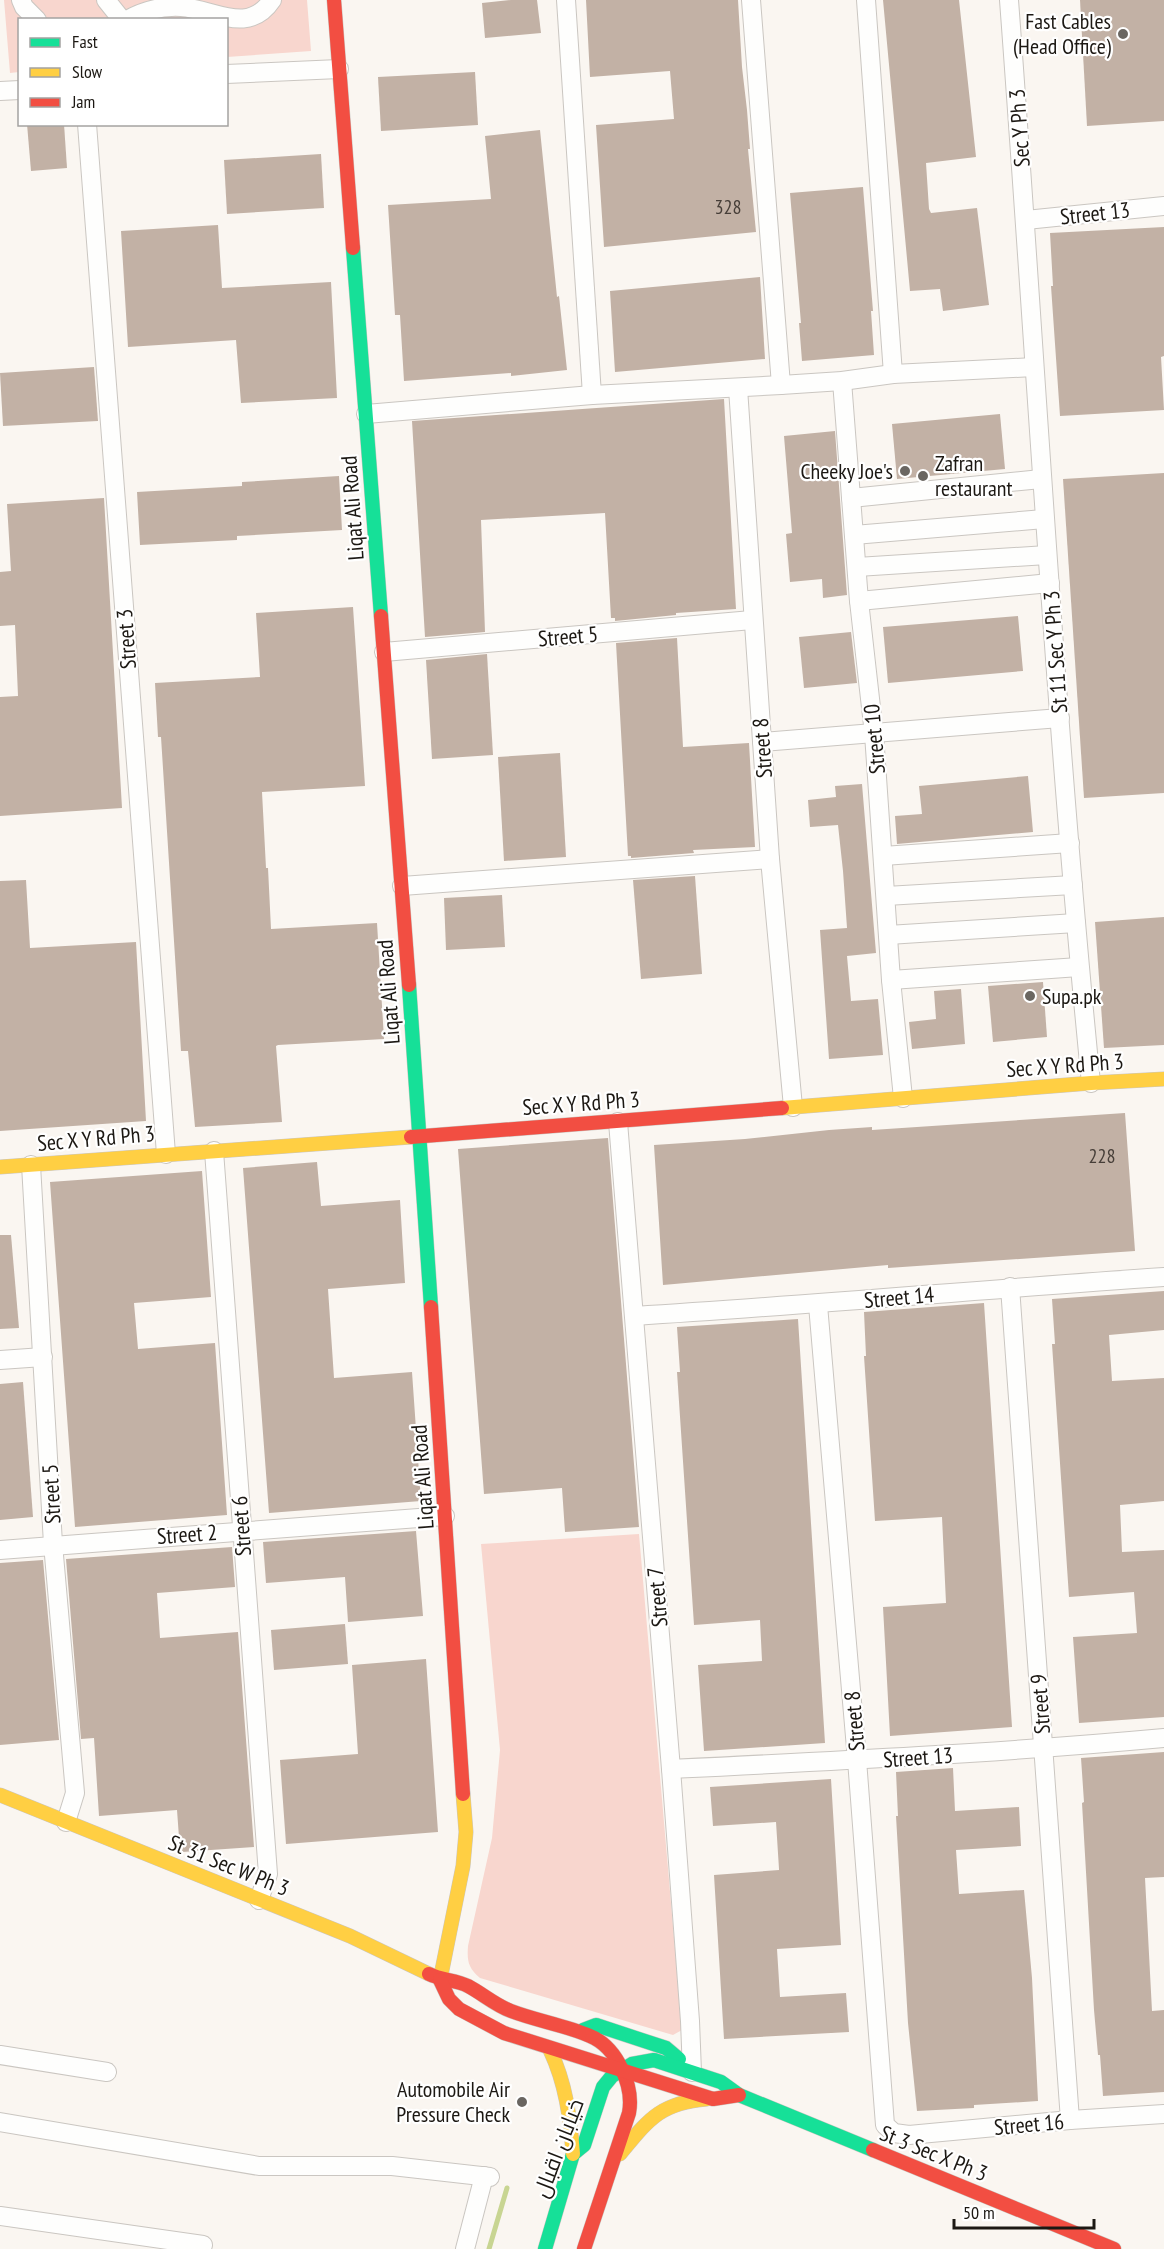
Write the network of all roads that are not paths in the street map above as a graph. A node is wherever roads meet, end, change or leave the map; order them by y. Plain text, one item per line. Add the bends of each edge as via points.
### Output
1 (21, 0) edge
2 (106, 0) edge
3 (272, 0) edge
4 (334, 0) edge
5 (566, 0) edge
6 (751, 0) edge
7 (867, 0) edge
8 (1009, 0) edge
9 (35, 18) edge
10 (120, 18) edge
11 (132, 18) edge
12 (339, 69) junction
13 (228, 74) edge
14 (18, 90) edge
15 (0, 91) edge
16 (87, 126) edge
17 (1164, 207) edge
18 (1026, 220) junction
19 (1034, 367) junction
20 (893, 374) junction
21 (842, 381) junction
22 (781, 385) junction
23 (738, 388) junction
24 (592, 395) junction
25 (366, 414) junction
26 (1041, 479) junction
27 (851, 498) junction
28 (1044, 519) junction
29 (854, 535) junction
30 (1047, 555) junction
31 (857, 567) junction
32 (1050, 584) junction
33 (860, 601) junction
34 (752, 620) junction
35 (384, 652) junction
36 (1060, 718) junction
37 (874, 734) junction
38 (762, 742) junction
39 (1070, 843) junction
40 (883, 856) junction
41 (770, 859) junction
42 (1073, 885) junction
43 (402, 886) junction
44 (886, 896) junction
45 (1076, 923) junction
46 (888, 934) junction
47 (1079, 968) junction
48 (891, 980) junction
49 (1164, 1079) edge
50 (1091, 1083) junction
51 (903, 1098) junction
52 (793, 1107) junction
53 (618, 1122) junction
54 (418, 1136) junction
55 (214, 1150) junction
56 (166, 1154) junction
57 (31, 1164) junction
58 (0, 1167) edge
59 (1164, 1277) edge
60 (1010, 1287) junction
61 (818, 1305) junction
62 (635, 1316) junction
63 (43, 1357) junction
64 (0, 1360) edge
65 (445, 1516) junction
66 (241, 1530) junction
67 (53, 1544) junction
68 (0, 1550) edge
69 (1164, 1738) edge
70 (1044, 1749) junction
71 (857, 1760) junction
72 (671, 1769) junction
73 (0, 1795) edge
74 (66, 1822) junction
75 (259, 1900) junction
76 (440, 1980) junction
77 (577, 2032) junction
78 (550, 2050) junction
79 (0, 2055) edge
80 (621, 2069) junction
81 (690, 2071) junction
82 (107, 2072) dead end
83 (739, 2095) junction
84 (713, 2099) junction
85 (1164, 2114) edge
86 (1070, 2120) junction
87 (0, 2122) edge
88 (894, 2133) junction
89 (573, 2154) junction
90 (886, 2157) junction
91 (612, 2163) junction
92 (0, 2216) edge
93 (203, 2245) dead end
94 (465, 2249) edge
95 (545, 2249) edge
96 (584, 2249) edge
97 (1114, 2249) edge

1 - 9 street
2 - 10 street
3 - 11 street via 259,13 238,20 182,7
4 - 12 street, Liqat Ali Road
5 - 24 street
6 - 22 street
7 - 20 street
8 - 18 street, Sec Y Ph 3
12 - 13 street
12 - 25 street, Liqat Ali Road
14 - 15 street
16 - 56 street, Street 3
17 - 18 street, Street 13
18 - 19 street, St 11 Sec Y Ph 3
19 - 20 street
19 - 26 street, St 11 Sec Y Ph 3
20 - 21 street
21 - 22 street
21 - 27 street, Street 10
22 - 23 street
23 - 24 street
23 - 34 street, Street 8
24 - 25 street
25 - 35 street, Liqat Ali Road
26 - 27 street
26 - 28 street, St 11 Sec Y Ph 3
27 - 29 street, Street 10
28 - 29 street
28 - 30 street, St 11 Sec Y Ph 3
29 - 31 street, Street 10
30 - 31 street
30 - 32 street, St 11 Sec Y Ph 3
31 - 33 street, Street 10
32 - 33 street
32 - 36 street, St 11 Sec Y Ph 3
33 - 37 street, Street 10
34 - 35 street, Street 5
34 - 38 street, Street 8
35 - 43 street, Liqat Ali Road
36 - 37 street
36 - 39 street, St 11 Sec Y Ph 3
37 - 38 street
37 - 40 street, Street 10
38 - 41 street, Street 8
39 - 40 street
39 - 42 street, St 11 Sec Y Ph 3
40 - 44 street, Street 10
41 - 43 street
41 - 52 street, Street 8
42 - 44 street
42 - 45 street, St 11 Sec Y Ph 3
43 - 54 street, Liqat Ali Road
44 - 46 street, Street 10
45 - 46 street
45 - 47 street, St 11 Sec Y Ph 3
46 - 48 street, Street 10
47 - 48 street
47 - 50 street, St 11 Sec Y Ph 3
48 - 51 street, Street 10
49 - 50 street, Sec X Y Rd Ph 3
50 - 51 street, Sec X Y Rd Ph 3
51 - 52 street, Sec X Y Rd Ph 3
52 - 53 street, Sec X Y Rd Ph 3
53 - 54 street, Sec X Y Rd Ph 3
53 - 62 street, Street 7
54 - 55 street, Sec X Y Rd Ph 3
54 - 65 street, Liqat Ali Road
55 - 56 street, Sec X Y Rd Ph 3
55 - 66 street, Street 6
56 - 57 street, Sec X Y Rd Ph 3
57 - 58 street, Sec X Y Rd Ph 3
57 - 63 street, Street 5
59 - 60 street, Street 14
60 - 61 street, Street 14
60 - 70 street, Street 9
61 - 62 street, Street 14
61 - 71 street, Street 8
62 - 72 street, Street 7
63 - 64 street
63 - 67 street, Street 5
65 - 66 street, Street 2
65 - 76 street, Liqat Ali Road via 466,1832
66 - 67 street, Street 2
66 - 75 street, Street 6 via 268,1874
67 - 68 street, Street 2
67 - 74 street, Street 5 via 75,1793
69 - 70 street, Street 13
70 - 71 street, Street 13
70 - 86 street, Street 9
71 - 72 street, Street 13
71 - 88 street, Street 8 via 882,2107 885,2125
72 - 81 street, Street 7 via 690,2021
73 - 74 street, St 31 Sec W Ph 3
74 - 75 street, St 31 Sec W Ph 3
75 - 76 street, St 31 Sec W Ph 3 via 350,1936
76 - 77 street, St 31 Sec W Ph 3 via 466,1985 510,2011
76 - 78 street via 450,2001 460,2010 492,2028
77 - 80 street, St 31 Sec W Ph 3 via 592,2036
77 - 81 street via 596,2025 655,2044 675,2054
78 - 80 street via 566,2051
78 - 89 street via 568,2094
79 - 82 street
80 - 81 street, St 3 Sec X Ph 3 via 654,2060
80 - 84 street
80 - 89 street, خیابان اقبال via 606,2081 584,2145
80 - 91 street via 631,2099
81 - 83 street, St 3 Sec X Ph 3 via 721,2082
83 - 84 street
83 - 90 street, St 3 Sec X Ph 3
84 - 91 street via 680,2102 661,2112
85 - 86 street, Street 16
86 - 88 street, Street 16 via 909,2135
87 - 94 street via 259,2166 392,2166 487,2176
88 - 90 street
89 - 95 street, خیابان اقبال
90 - 97 street, St 3 Sec X Ph 3
91 - 96 street
92 - 93 street

